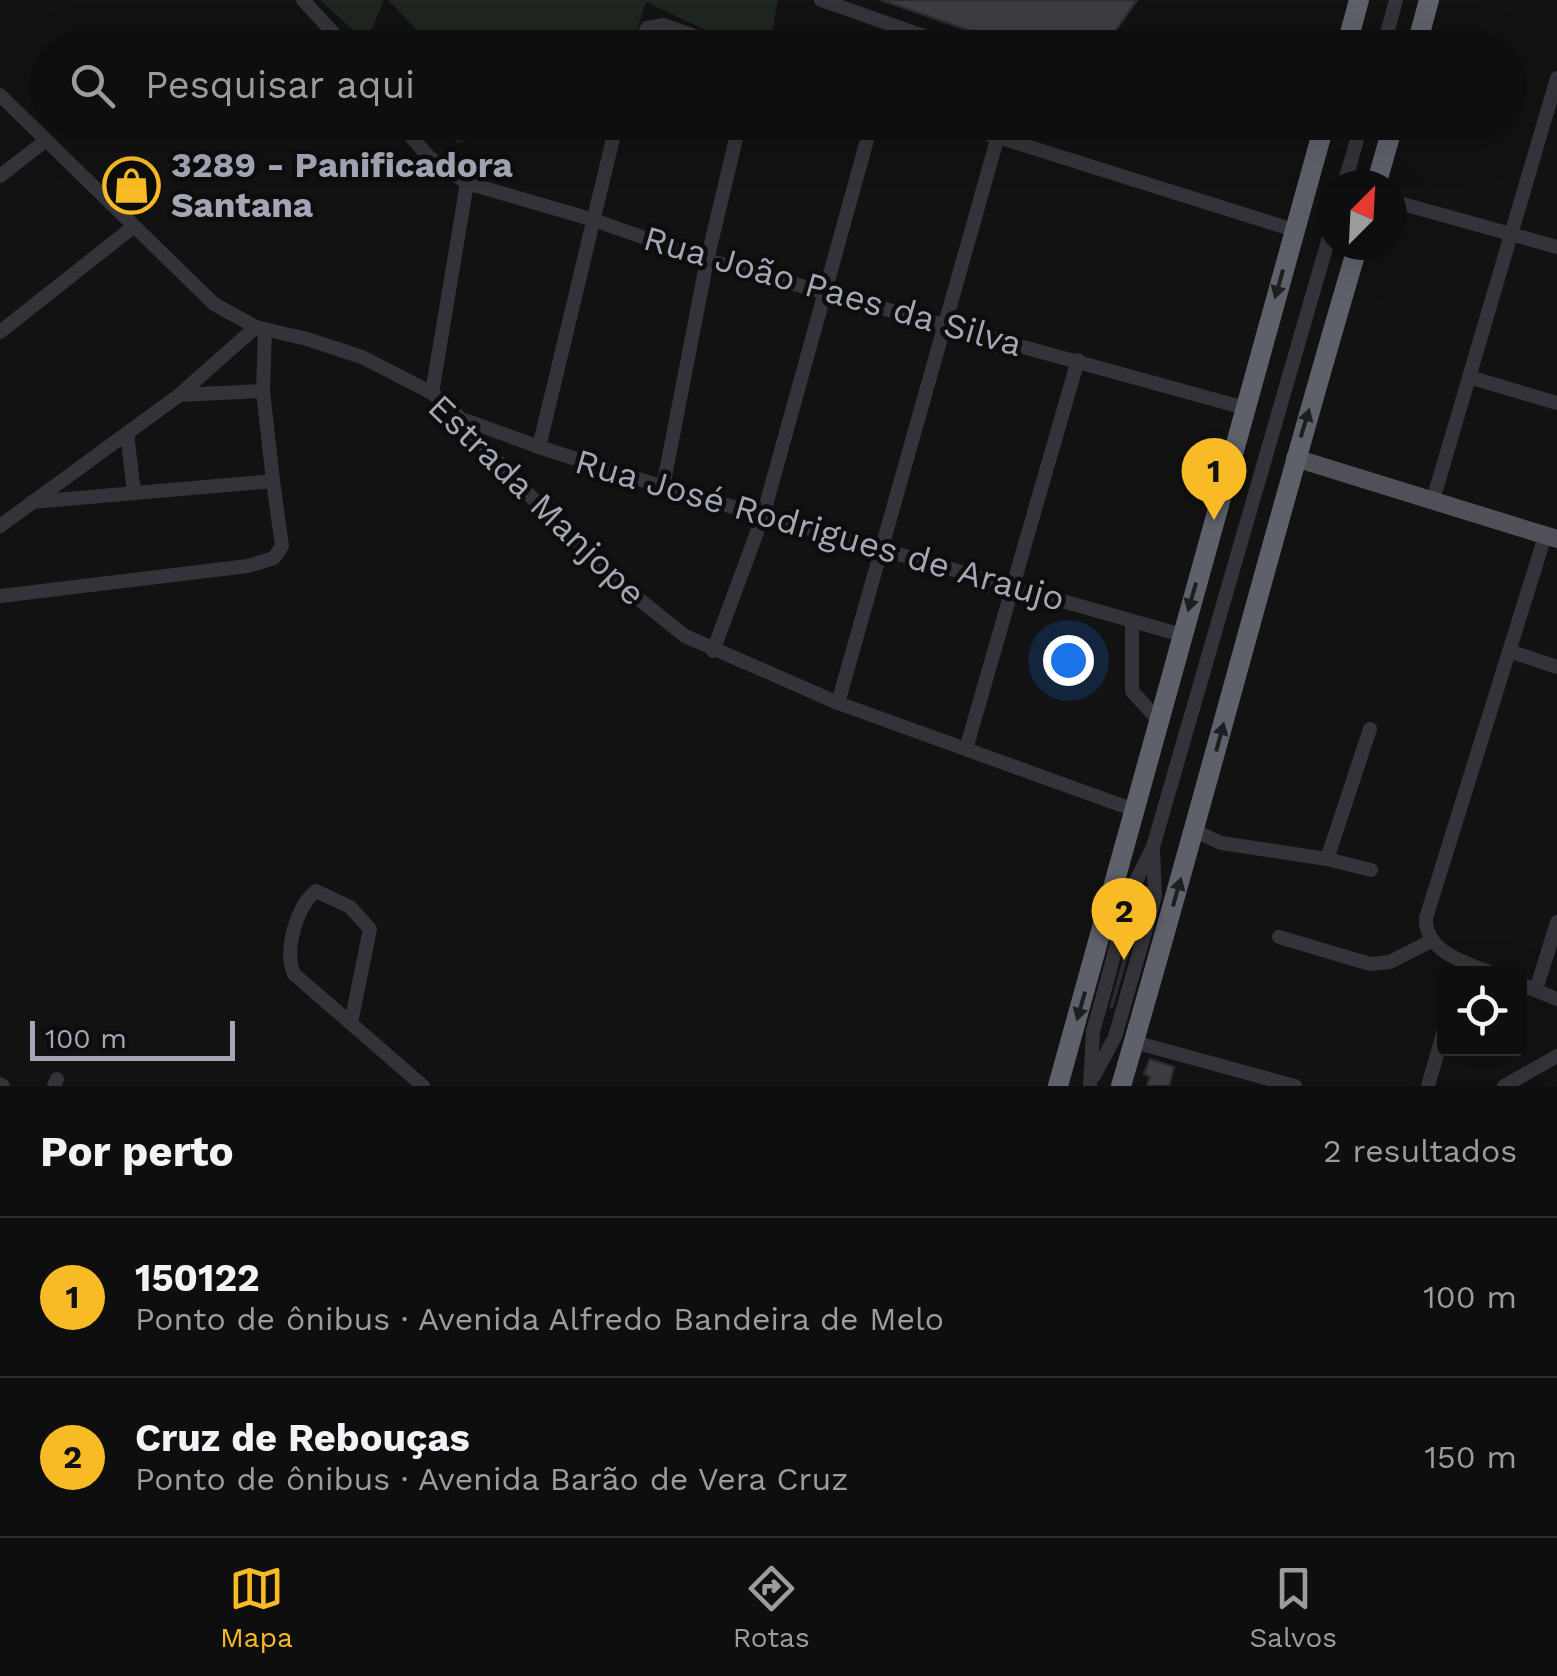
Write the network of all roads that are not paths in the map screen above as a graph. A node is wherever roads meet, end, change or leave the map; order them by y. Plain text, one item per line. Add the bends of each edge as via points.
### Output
1 (303, 0) edge
2 (820, 0) edge
3 (1360, 0) edge
4 (1396, 0) edge
5 (1430, 0) edge
6 (331, 30) edge
7 (645, 30) edge
8 (676, 30) edge
9 (906, 30) edge
10 (1351, 30) edge
11 (1388, 30) edge
12 (1421, 30) edge
13 (1557, 78) edge
14 (0, 95) edge
15 (30, 126) edge
16 (413, 140) edge
17 (613, 140) edge
18 (736, 140) edge
19 (867, 140) edge
20 (996, 140) edge
21 (1003, 140) edge
22 (1320, 140) edge
23 (1357, 140) edge
24 (1389, 140) edge
25 (45, 141) joint
26 (1348, 170) edge
27 (1380, 170) edge
28 (0, 176) edge
29 (467, 183) junction
30 (1407, 205) edge
31 (594, 220) junction
32 (133, 227) junction
33 (1294, 230) junction
34 (1512, 233) junction
35 (1557, 247) edge
36 (707, 260) junction
37 (1322, 260) edge
38 (1354, 260) edge
39 (825, 290) junction
40 (946, 324) junction
41 (260, 329) junction
42 (0, 332) edge
43 (1078, 360) junction
44 (1469, 378) junction
45 (263, 391) junction
46 (432, 393) junction
47 (178, 396) junction
48 (1557, 403) edge
49 (1245, 408) junction
50 (460, 418) junction
51 (127, 433) junction
52 (539, 448) junction
53 (1295, 458) junction
54 (273, 481) junction
55 (663, 487) junction
56 (134, 493) junction
57 (1433, 500) junction
58 (32, 502) junction
59 (763, 516) junction
60 (0, 526) edge
61 (1551, 538) edge
62 (881, 548) junction
63 (1011, 587) junction
64 (0, 596) edge
65 (1132, 620) junction
66 (1182, 634) junction
67 (713, 651) junction
68 (1509, 651) junction
69 (1557, 667) edge
70 (838, 703) junction
71 (1160, 722) junction
72 (1370, 729) dead end
73 (966, 749) junction
74 (1137, 811) junction
75 (1195, 831) junction
76 (1153, 847) junction
77 (1327, 859) junction
78 (1371, 870) dead end
79 (1557, 922) edge
80 (1279, 937) dead end
81 (1431, 940) junction
82 (1461, 966) edge
83 (1527, 987) edge
84 (1536, 990) junction
85 (1557, 999) edge
86 (351, 1023) junction
87 (1134, 1042) junction
88 (1437, 1054) edge
89 (1557, 1056) edge
90 (1090, 1084) edge
91 (423, 1086) edge
92 (1058, 1086) edge
93 (1121, 1086) edge
94 (1295, 1086) edge
95 (1428, 1086) edge
96 (1504, 1086) edge

1 - 6 street
2 - 9 street
3 - 10 highway
4 - 11 street
5 - 12 highway
7 - 8 street via 659,24
13 - 34 street
14 - 15 street, Estrada Manjope
16 - 29 street, Rua João Paes da Silva
17 - 31 street
18 - 36 street
19 - 39 street
20 - 40 street
21 - 33 street
22 - 33 highway
23 - 26 street
24 - 27 highway
25 - 28 street
25 - 32 street, Estrada Manjope
29 - 31 street, Rua João Paes da Silva
29 - 46 street
30 - 34 street
31 - 36 street, Rua João Paes da Silva
31 - 52 street
32 - 41 street, Estrada Manjope via 199,292
32 - 42 street
33 -> 49 highway
34 - 35 street
34 - 44 street
36 - 39 street, Rua João Paes da Silva
36 - 55 street
37 - 76 street
53 -> 38 highway
39 - 40 street, Rua João Paes da Silva
39 - 59 street
40 - 43 street, Rua João Paes da Silva
40 - 62 street
41 - 45 street
41 - 46 street, Estrada Manjope via 362,357
41 - 47 street
43 - 49 street, Rua João Paes da Silva
43 - 63 street
44 - 48 street
44 - 57 street
45 - 47 street
45 - 54 street
46 - 50 street, Estrada Manjope
47 - 51 street
49 -> 66 highway
50 - 52 street, Rua José Rodrigues de Araujo
50 - 67 street, Estrada Manjope via 620,584
51 - 56 street
51 - 58 street
52 - 55 street, Rua José Rodrigues de Araujo
53 - 57 main road
75 -> 53 highway
54 - 56 street
54 - 64 street via 282,546 274,558
55 - 59 street, Rua José Rodrigues de Araujo
56 - 58 street
57 - 61 main road
58 - 60 street
59 - 62 street, Rua José Rodrigues de Araujo
59 - 67 street
61 - 68 street
62 - 63 street, Rua José Rodrigues de Araujo
62 - 70 street
63 - 65 street, Rua José Rodrigues de Araujo
63 - 73 street
65 - 66 street, Rua José Rodrigues de Araujo
65 - 71 street via 1132,691
66 - 71 highway
67 - 70 street, Estrada Manjope
68 - 69 street
68 - 81 street via 1426,918
70 - 73 street, Estrada Manjope
71 - 74 highway
72 - 77 street
73 - 74 street, Estrada Manjope
74 -> 92 highway
75 - 77 street via 1221,843
87 -> 75 highway
76 - 90 street via 1131,891 1107,978
76 - 90 street via 1147,925 1114,1037
77 - 78 street
79 - 84 street
80 - 81 street via 1370,964 1390,962
81 - 82 street
83 - 84 street
84 - 85 street
86 - 86 street via 370,929 350,908 316,891 301,910 292,969
86 - 91 street
87 - 93 highway
87 - 94 street
88 - 95 street
89 - 96 street

